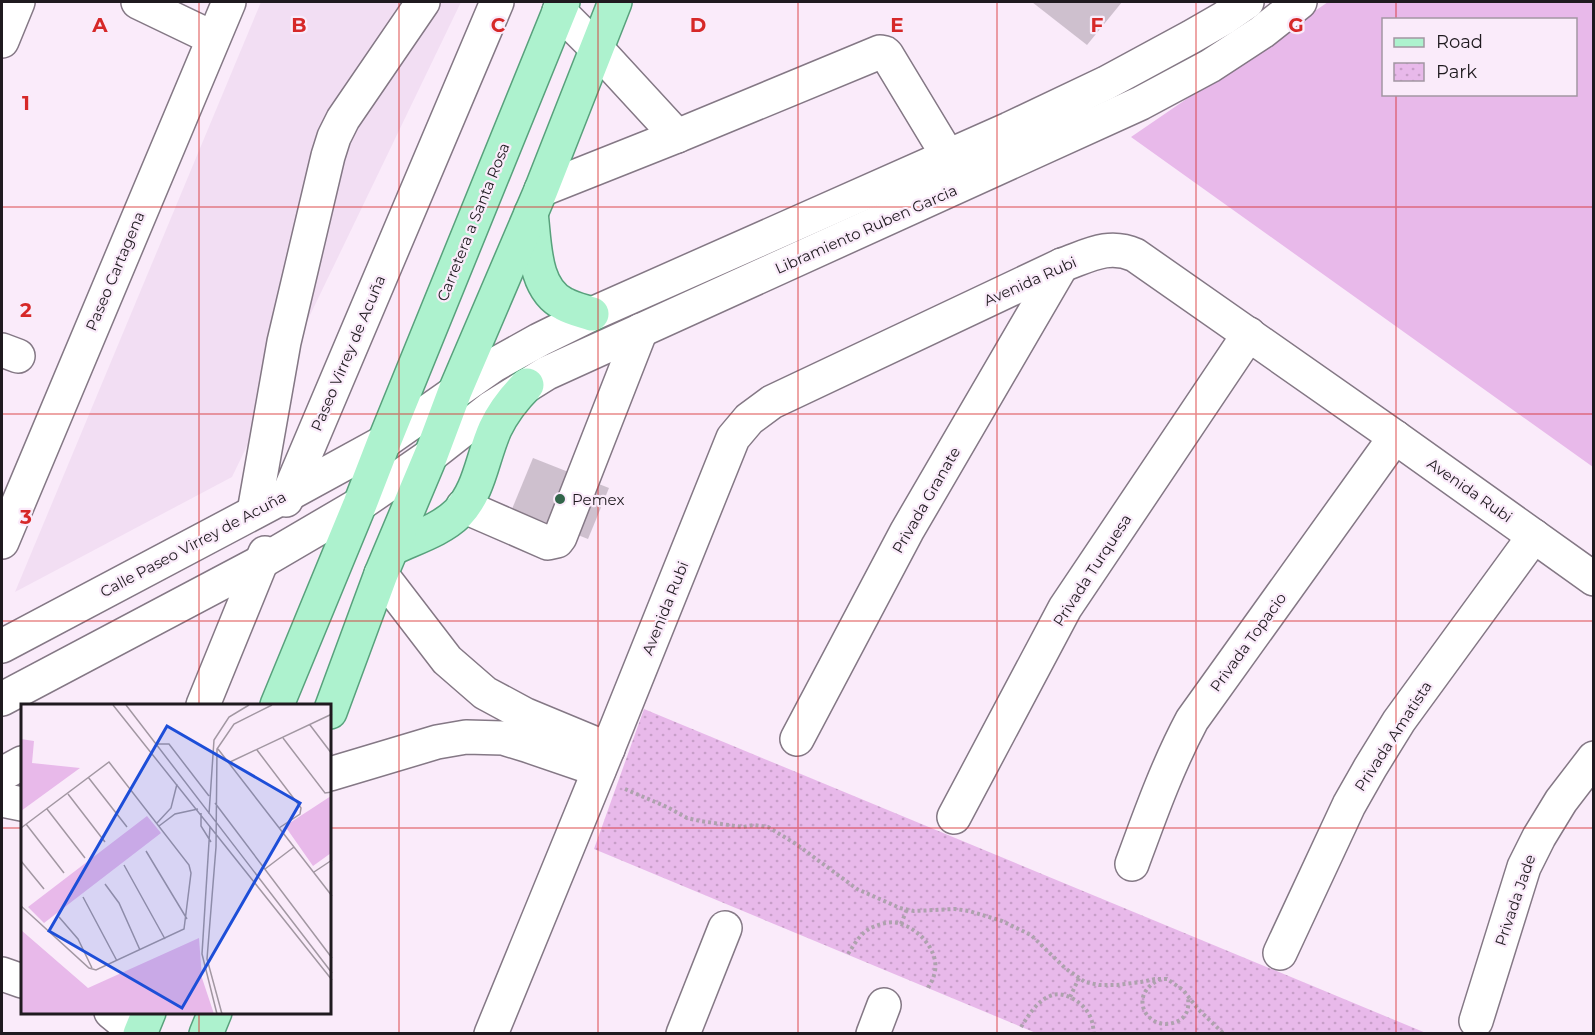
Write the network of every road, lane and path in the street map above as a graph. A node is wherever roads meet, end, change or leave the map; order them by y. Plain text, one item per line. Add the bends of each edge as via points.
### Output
1 (18, 2) edge
2 (138, 2) edge
3 (229, 2) edge
4 (423, 2) edge
5 (497, 2) edge
6 (615, 2) edge
7 (1247, 2) edge
8 (1300, 2) edge
9 (561, 6) edge
10 (213, 38) junction
11 (2, 42) edge
12 (596, 48) junction
13 (677, 136) junction
14 (948, 156) junction
15 (536, 201) junction
16 (1062, 265) junction
17 (592, 314) junction
18 (641, 330) junction
19 (1249, 334) junction
20 (528, 385) junction
21 (455, 391) junction
22 (1395, 437) junction
23 (384, 442) junction
24 (431, 455) junction
25 (289, 494) junction
26 (360, 504) junction
27 (464, 506) junction
28 (254, 512) junction
29 (1534, 536) junction
30 (2, 542) edge
31 (387, 561) junction
32 (261, 562) junction
33 (1593, 579) edge
34 (2, 646) edge
35 (2, 699) edge
36 (203, 704) edge
37 (277, 704) edge
38 (332, 707) edge
39 (797, 739) dead end
40 (1593, 758) edge
41 (21, 764) edge
42 (602, 764) junction
43 (332, 773) edge
44 (2, 774) edge
45 (2, 800) edge
46 (21, 804) edge
47 (954, 817) dead end
48 (1132, 864) dead end
49 (907, 909) junction
50 (901, 924) junction
51 (725, 928) dead end
52 (1280, 953) dead end
53 (848, 954) dead end
54 (1079, 978) junction
55 (1162, 979) junction
56 (928, 988) dead end
57 (1188, 996) junction
58 (1070, 998) junction
59 (114, 1014) edge
60 (148, 1014) edge
61 (213, 1014) edge
62 (1476, 1021) dead end
63 (1021, 1027) dead end
64 (139, 1034) edge
65 (206, 1034) edge
66 (491, 1034) edge
67 (683, 1034) edge
68 (1094, 1034) edge
69 (1224, 1034) edge

1 - 11 street
2 - 10 street
3 - 10 street, Paseo Cartagena
4 - 28 street via 334,137 284,342
5 - 25 street, Paseo Virrey de Acuña
6 - 12 main road
7 - 14 street via 1106,83
8 - 18 street, Libramiento Ruben Garcia via 1210,66 1141,104
9 - 12 street
9 - 23 main road, Carretera a Santa Rosa
10 - 30 street, Paseo Cartagena
12 - 13 street
12 - 15 main road
13 - 14 street via 883,52
13 - 15 street
14 - 17 street
15 - 17 main road via 537,265 541,277 563,304
15 - 21 main road
16 - 19 street, Avenida Rubi via 1103,250 1125,250
16 - 39 street, Privada Granate via 907,531
16 - 42 street, Avenida Rubi via 772,402 749,419 733,438
17 - 21 street via 494,365
18 - 20 street, Libramiento Ruben Garcia
18 - 27 street via 557,541 548,543
19 - 22 street, Avenida Rubi
19 - 47 street, Privada Turquesa via 1065,608
20 - 24 street, Libramiento Ruben Garcia via 491,408
20 - 27 main road via 515,397 495,430
21 - 23 street, Calle Paseo Virrey de Acuña
21 - 24 main road
22 - 29 street, Avenida Rubi
22 - 48 street, Privada Topacio via 1192,720 1176,750
23 - 25 street, Calle Paseo Virrey de Acuña
23 - 26 main road, Carretera a Santa Rosa
24 - 26 street, Libramiento Ruben Garcia
24 - 31 main road
25 - 28 street, Calle Paseo Virrey de Acuña
25 - 32 street, Paseo Virrey de Acuña
26 - 32 street
26 - 37 main road, Carretera a Santa Rosa
27 - 31 main road
28 - 34 street, Calle Paseo Virrey de Acuña
29 - 33 street, Avenida Rubi
29 - 52 street, Privada Amatista via 1399,721 1370,768
31 - 38 main road
31 - 42 street via 447,660 485,693
32 - 35 street
32 - 36 street, Paseo Virrey de Acuña
40 - 62 street, Privada Jade via 1550,819 1524,867
41 - 44 street
42 - 43 street via 503,738 466,737
42 - 49 path via 626,790 687,818 768,828 857,889
42 - 66 street, Avenida Rubi
45 - 46 street
49 - 50 path
49 - 54 path via 955,909 1002,921 1031,935
50 - 53 path via 890,922 869,929
50 - 56 path via 928,944 935,960 935,974
51 - 67 street
54 - 55 path via 1099,985
54 - 58 path
55 - 57 path via 1175,983
55 - 57 path via 1146,988 1142,996 1142,1004 1153,1021 1161,1025 1180,1020 1186,1014
57 - 69 path
58 - 63 path via 1052,994 1043,999
58 - 68 path via 1086,1010
59 - 64 street
60 - 64 main road
61 - 65 main road

